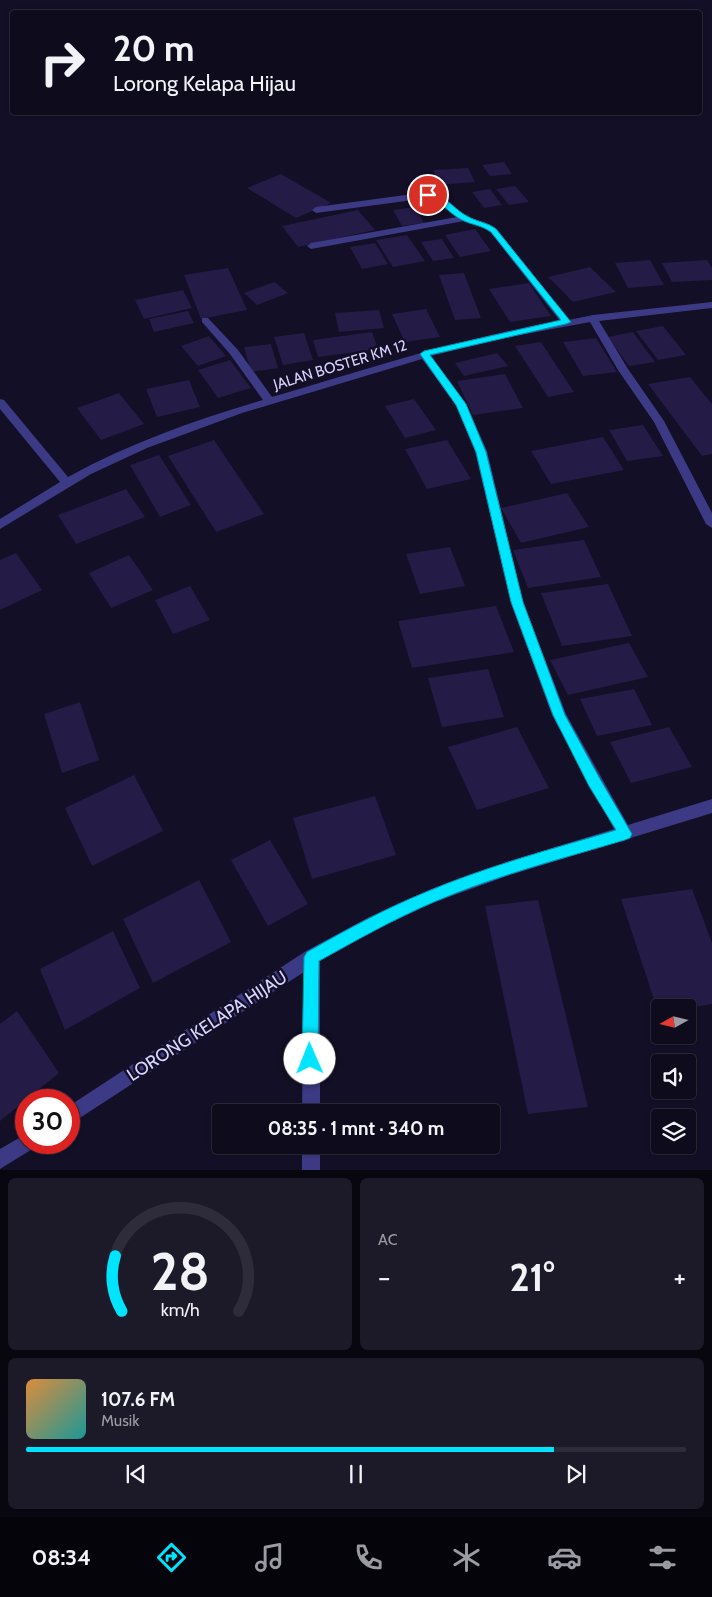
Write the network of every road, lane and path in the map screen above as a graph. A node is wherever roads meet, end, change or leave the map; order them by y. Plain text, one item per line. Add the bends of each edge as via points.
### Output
1 (316, 210) dead end
2 (464, 218) junction
3 (312, 246) dead end
4 (712, 305) edge
5 (593, 318) junction
6 (205, 320) dead end
7 (566, 322) junction
8 (424, 354) junction
9 (0, 402) edge
10 (270, 402) junction
11 (66, 482) junction
12 (712, 524) edge
13 (0, 525) edge
14 (712, 806) edge
15 (625, 834) junction
16 (312, 957) junction
17 (311, 1104) edge
18 (80, 1109) edge
19 (15, 1150) edge
20 (311, 1154) edge
21 (0, 1160) edge
22 (311, 1170) edge

1 - 2 street via 428,195 438,197
2 - 3 street
2 - 7 street via 494,230
4 - 5 street, JALAN BOSTER KM 12
5 - 7 street, JALAN BOSTER KM 12
5 - 12 street via 658,421
6 - 10 street via 234,352
7 - 8 street, JALAN BOSTER KM 12
8 - 10 street, JALAN BOSTER KM 12
8 - 15 street via 461,404 481,452 517,602 559,715
9 - 11 street
10 - 11 street, JALAN BOSTER KM 12 via 142,445
11 - 13 street, JALAN BOSTER KM 12
14 - 15 street, LORONG KELAPA HIJAU
15 - 16 street, LORONG KELAPA HIJAU via 510,868 431,896
16 - 17 street
16 - 18 street, LORONG KELAPA HIJAU
19 - 21 street
20 - 22 street

